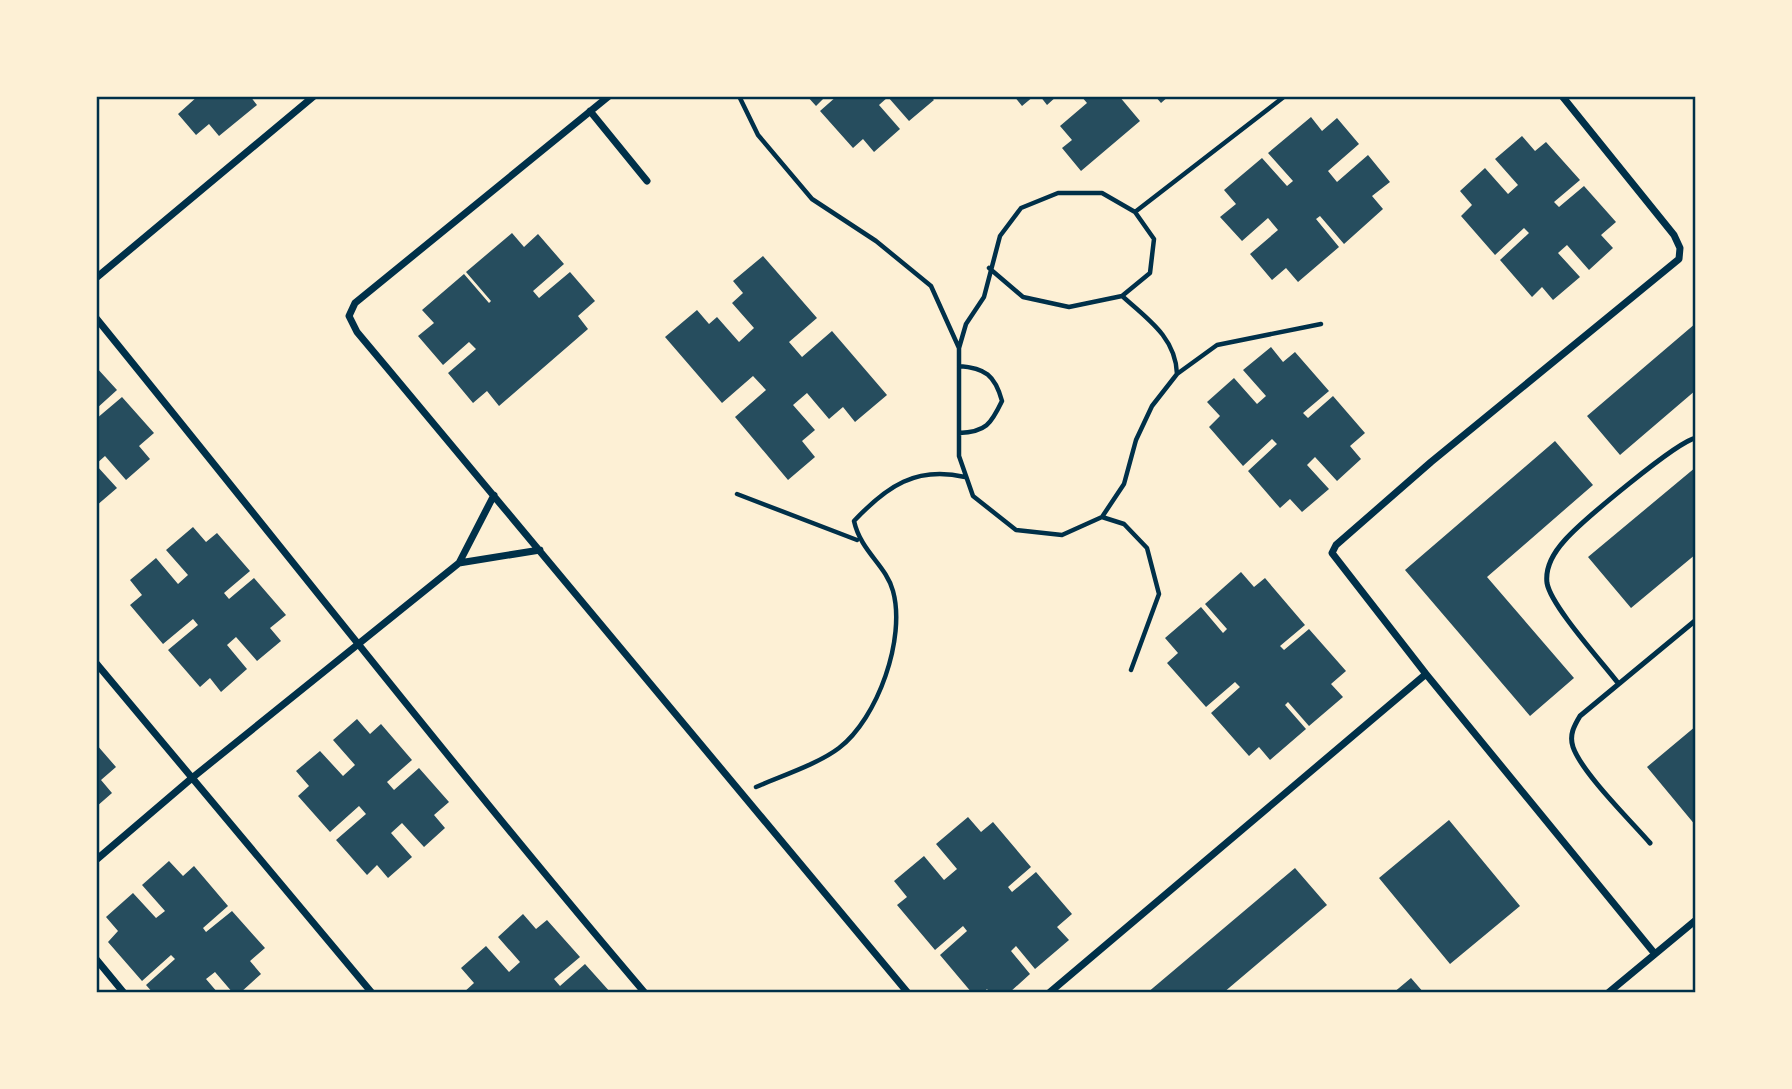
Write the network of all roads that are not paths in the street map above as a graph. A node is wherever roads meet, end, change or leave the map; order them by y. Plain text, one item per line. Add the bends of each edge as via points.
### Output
1 (314, 96) edge
2 (609, 96) edge
3 (1562, 96) edge
4 (590, 111) junction
5 (647, 181) dead end
6 (96, 278) edge
7 (96, 318) edge
8 (1696, 438) edge
9 (494, 495) junction
10 (540, 550) junction
11 (458, 563) junction
12 (1696, 620) edge
13 (360, 643) junction
14 (96, 663) edge
15 (1426, 674) junction
16 (1618, 683) junction
17 (192, 778) junction
18 (1650, 843) dead end
19 (96, 860) edge
20 (1696, 920) edge
21 (1654, 954) junction
22 (96, 959) edge
23 (124, 993) edge
24 (372, 993) edge
25 (645, 993) edge
26 (908, 993) edge
27 (1049, 993) edge
28 (1608, 993) edge

1 - 6 street
2 - 4 street
3 - 15 street via 1674,235 1679,259 1336,545 1332,552
4 - 5 street
4 - 9 street via 355,303 349,316
7 - 13 street
8 - 16 lane via 1639,478 1566,539 1551,559 1547,582 1555,602
9 - 10 street
9 - 11 street
10 - 11 street
10 - 26 street
11 - 13 street
12 - 16 lane
13 - 17 street
13 - 25 street via 511,836
14 - 17 street
15 - 21 street
15 - 27 street
16 - 18 lane via 1580,716 1572,730 1573,747
17 - 19 street
17 - 24 street
20 - 21 street
21 - 28 street
22 - 23 street

